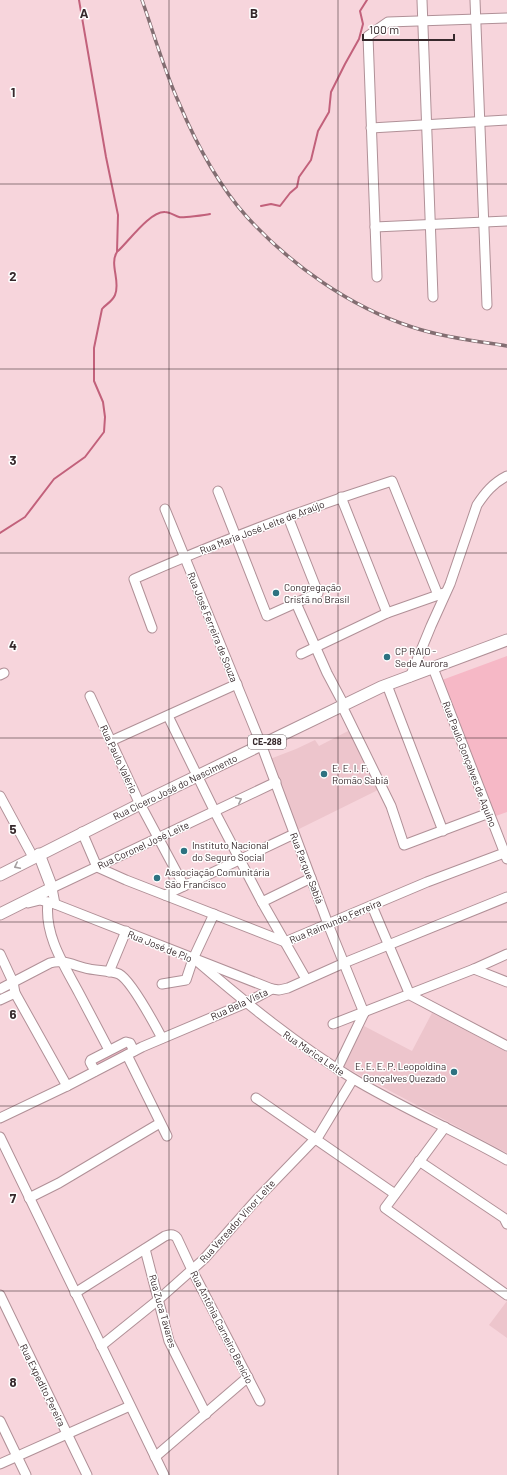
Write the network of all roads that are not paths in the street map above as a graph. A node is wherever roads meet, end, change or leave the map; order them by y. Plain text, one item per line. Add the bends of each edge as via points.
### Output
1 (422, 0) edge
2 (475, 0) edge
3 (507, 18) edge
4 (476, 20) junction
5 (422, 21) junction
6 (507, 120) edge
7 (480, 121) junction
8 (426, 125) junction
9 (371, 128) junction
10 (507, 221) edge
11 (484, 222) junction
12 (430, 225) junction
13 (375, 228) junction
14 (377, 277) dead end
15 (433, 297) dead end
16 (487, 306) dead end
17 (507, 476) edge
18 (218, 491) dead end
19 (341, 497) junction
20 (165, 508) dead end
21 (288, 517) junction
22 (235, 536) junction
23 (184, 557) junction
24 (443, 593) junction
25 (296, 603) junction
26 (387, 613) junction
27 (152, 628) dead end
28 (507, 640) edge
29 (316, 647) junction
30 (301, 654) dead end
31 (433, 668) junction
32 (410, 676) junction
33 (237, 684) junction
34 (387, 685) junction
35 (90, 696) dead end
36 (343, 706) junction
37 (168, 716) junction
38 (111, 742) junction
39 (261, 744) junction
40 (197, 776) junction
41 (276, 782) junction
42 (0, 796) edge
43 (140, 804) junction
44 (214, 811) junction
45 (489, 813) junction
46 (443, 831) junction
47 (82, 832) junction
48 (294, 834) junction
49 (158, 838) junction
50 (506, 854) edge
51 (36, 856) junction
52 (240, 860) junction
53 (97, 867) junction
54 (0, 874) edge
55 (311, 878) junction
56 (184, 886) junction
57 (52, 888) junction
58 (165, 895) junction
59 (507, 897) edge
60 (262, 902) junction
61 (52, 903) junction
62 (372, 906) junction
63 (5, 912) edge
64 (214, 914) junction
65 (328, 924) junction
66 (126, 931) junction
67 (285, 942) junction
68 (388, 945) junction
69 (0, 954) edge
70 (507, 954) edge
71 (195, 960) junction
72 (62, 961) junction
73 (344, 963) junction
74 (474, 969) junction
75 (109, 972) junction
76 (306, 979) junction
77 (13, 982) junction
78 (507, 982) edge
79 (162, 984) dead end
80 (0, 989) edge
81 (272, 989) junction
82 (15, 993) junction
83 (410, 995) junction
84 (0, 1000) edge
85 (246, 1003) junction
86 (364, 1013) junction
87 (333, 1024) dead end
88 (162, 1038) junction
89 (507, 1046) edge
90 (109, 1050) junction
91 (131, 1053) junction
92 (337, 1069) junction
93 (95, 1071) junction
94 (353, 1079) junction
95 (67, 1086) junction
96 (256, 1098) dead end
97 (0, 1118) edge
98 (160, 1123) junction
99 (445, 1127) junction
100 (167, 1136) dead end
101 (0, 1137) edge
102 (315, 1139) junction
103 (507, 1160) edge
104 (419, 1161) junction
105 (395, 1194) junction
106 (29, 1198) junction
107 (506, 1221) edge
108 (145, 1249) junction
109 (192, 1270) junction
110 (75, 1292) junction
111 (0, 1295) edge
112 (507, 1295) edge
113 (159, 1299) junction
114 (101, 1346) junction
115 (248, 1378) junction
116 (260, 1401) dead end
117 (130, 1406) junction
118 (206, 1414) junction
119 (0, 1421) edge
120 (67, 1434) junction
121 (17, 1456) junction
122 (155, 1457) junction
123 (0, 1464) edge
124 (26, 1475) edge
125 (87, 1475) edge
126 (164, 1475) edge

1 - 5 street
2 - 4 street
3 - 4 street
4 - 5 street
4 - 7 street
5 - 8 street
5 - 9 street via 388,22 368,36
6 - 7 street
7 - 8 street
7 - 11 street
8 - 9 street
8 - 12 street
9 - 13 street
10 - 11 street
11 - 12 street
11 - 16 street
12 - 13 street
12 - 15 street
13 - 14 street
17 - 24 street via 494,484 477,505
18 - 22 street
19 - 21 street, Rua Maria José Leite de Araújo
19 - 24 street, Rua Maria José Leite de Araújo via 392,481
19 - 26 street
20 - 23 street, Rua José Ferreira de Souza
21 - 22 street, Rua Maria José Leite de Araújo
21 - 25 street via 318,593
22 - 23 street, Rua Maria José Leite de Araújo
22 - 25 street via 267,616
23 - 27 street, Rua Maria José Leite de Araújo via 134,579
23 - 33 street, Rua José Ferreira de Souza
24 - 26 street
24 - 32 street
25 - 29 street
26 - 29 street
28 - 31 main road, Rua Cícero José do Nascimento / CE-288
29 - 30 street
29 - 36 street
31 - 32 main road, Rua Cícero José do Nascimento / CE-288
31 - 45 street, Rua Paulo Gonçalves de Aquino
32 - 34 main road, Rua Cícero José do Nascimento / CE-288
33 - 37 street
33 - 39 street, Rua José Ferreira de Souza
34 - 36 main road, Rua Cícero José do Nascimento / CE-288
34 - 46 street
35 - 38 street, Rua Paulo Valério
36 - 39 main road, Rua Cícero José do Nascimento / CE-288
36 - 46 street via 391,806 404,846
37 - 38 street
37 - 40 street
38 - 43 street, Rua Paulo Valério
39 - 40 main road, Rua Cícero José do Nascimento / CE-288
39 - 41 street, Rua Parque Sabiá
40 - 43 main road, Rua Cícero José do Nascimento / CE-288
40 - 44 street
44 -> 41 street, Rua Coronel José Leite
41 - 48 street, Rua Parque Sabiá
42 - 51 street
43 - 47 main road, Rua Cícero José do Nascimento / CE-288
43 - 49 street, Rua Paulo Valério
44 - 49 street, Rua Coronel José Leite
44 - 52 street
45 - 46 street
45 - 50 street, Rua Paulo Gonçalves de Aquino
47 - 51 main road, Rua Cícero José do Nascimento / CE-288
47 - 53 street
48 - 52 street
48 - 55 street, Rua Parque Sabiá
49 - 53 street, Rua Coronel José Leite
49 - 56 street, Rua Paulo Valério
50 - 62 street, Rua Raimundo Ferreira
51 -> 54 main road, Rua Cícero José do Nascimento / CE-288
51 - 57 main road
52 - 56 street
52 - 60 street
53 - 57 street, Rua Coronel José Leite
53 - 58 street, Rua Raimundo Ferreira
55 - 60 street
55 - 65 street, Rua Parque Sabiá
56 - 58 street
57 - 61 street
57 - 63 main road, Rua Coronel José Leite
58 - 64 street, Rua Raimundo Ferreira
59 - 68 street, Rua Bela Vista
60 - 67 street
61 - 63 street, Rua Coronel José Leite via 36,900
61 - 66 street, Rua José de Pio
61 - 72 street via 47,914 48,925
62 - 65 street, Rua Raimundo Ferreira
62 - 68 street
64 - 67 street, Rua Raimundo Ferreira
64 - 71 street
65 - 67 street, Rua Raimundo Ferreira
65 - 73 street, Rua Parque Sabiá
66 - 71 street, Rua José de Pio
66 - 75 street
67 - 76 street
68 - 73 street, Rua Bela Vista
68 - 83 street
69 - 77 street
70 - 74 street
71 - 79 street via 186,980
71 - 81 street, Rua José de Pio
71 - 85 street, Rua Marica Leite
72 - 75 street
72 - 77 street via 50,963
72 - 90 street
73 - 76 street, Rua Bela Vista
73 - 86 street, Rua Parque Sabiá
74 - 78 street
74 - 83 street
75 - 88 street via 119,974 126,980
76 - 81 street, Rua Bela Vista via 283,990
77 - 80 street
77 - 82 street
81 - 85 street, Rua Bela Vista
82 - 84 street
82 - 95 street
83 - 86 street
83 - 89 street
85 - 88 street, Rua Bela Vista
85 - 92 street, Rua Marica Leite
86 - 87 street
86 - 92 street
88 - 91 street, Rua Bela Vista
90 - 91 street via 126,1042 130,1043
90 - 93 street via 90,1060
91 - 93 street, Rua Bela Vista
91 - 98 street
92 - 94 street, Rua Marica Leite
93 - 95 street, Rua Bela Vista
94 - 99 street, Rua Marica Leite
94 - 102 street, Rua Vereador Vinor Leite
95 - 97 street, Rua Bela Vista
96 - 102 street
98 - 100 street
98 - 106 street
99 - 103 street, Rua Marica Leite
99 - 104 street
101 - 106 street
102 - 105 street
102 - 109 street, Rua Vereador Vinor Leite
104 - 105 street
104 - 107 street
105 - 112 street via 385,1208
106 - 110 street
108 - 109 street, Rua Antônia Carneiro Benício via 165,1236 175,1235
108 - 110 street
108 - 113 street, Rua Zuca Tavares
109 - 113 street, Rua Vereador Vinor Leite
109 - 115 street, Rua Antônia Carneiro Benício
110 - 114 street
111 - 120 street, Rua Expedito Pereira
113 - 114 street, Rua Vereador Vinor Leite
113 - 118 street, Rua Zuca Tavares via 169,1340
114 - 117 street
115 - 116 street, Rua Antônia Carneiro Benício
115 - 118 street
117 - 120 street
117 - 122 street
118 - 122 street
119 - 121 street
120 - 121 street
120 - 125 street, Rua Expedito Pereira
121 - 123 street
121 - 124 street
122 - 126 street

